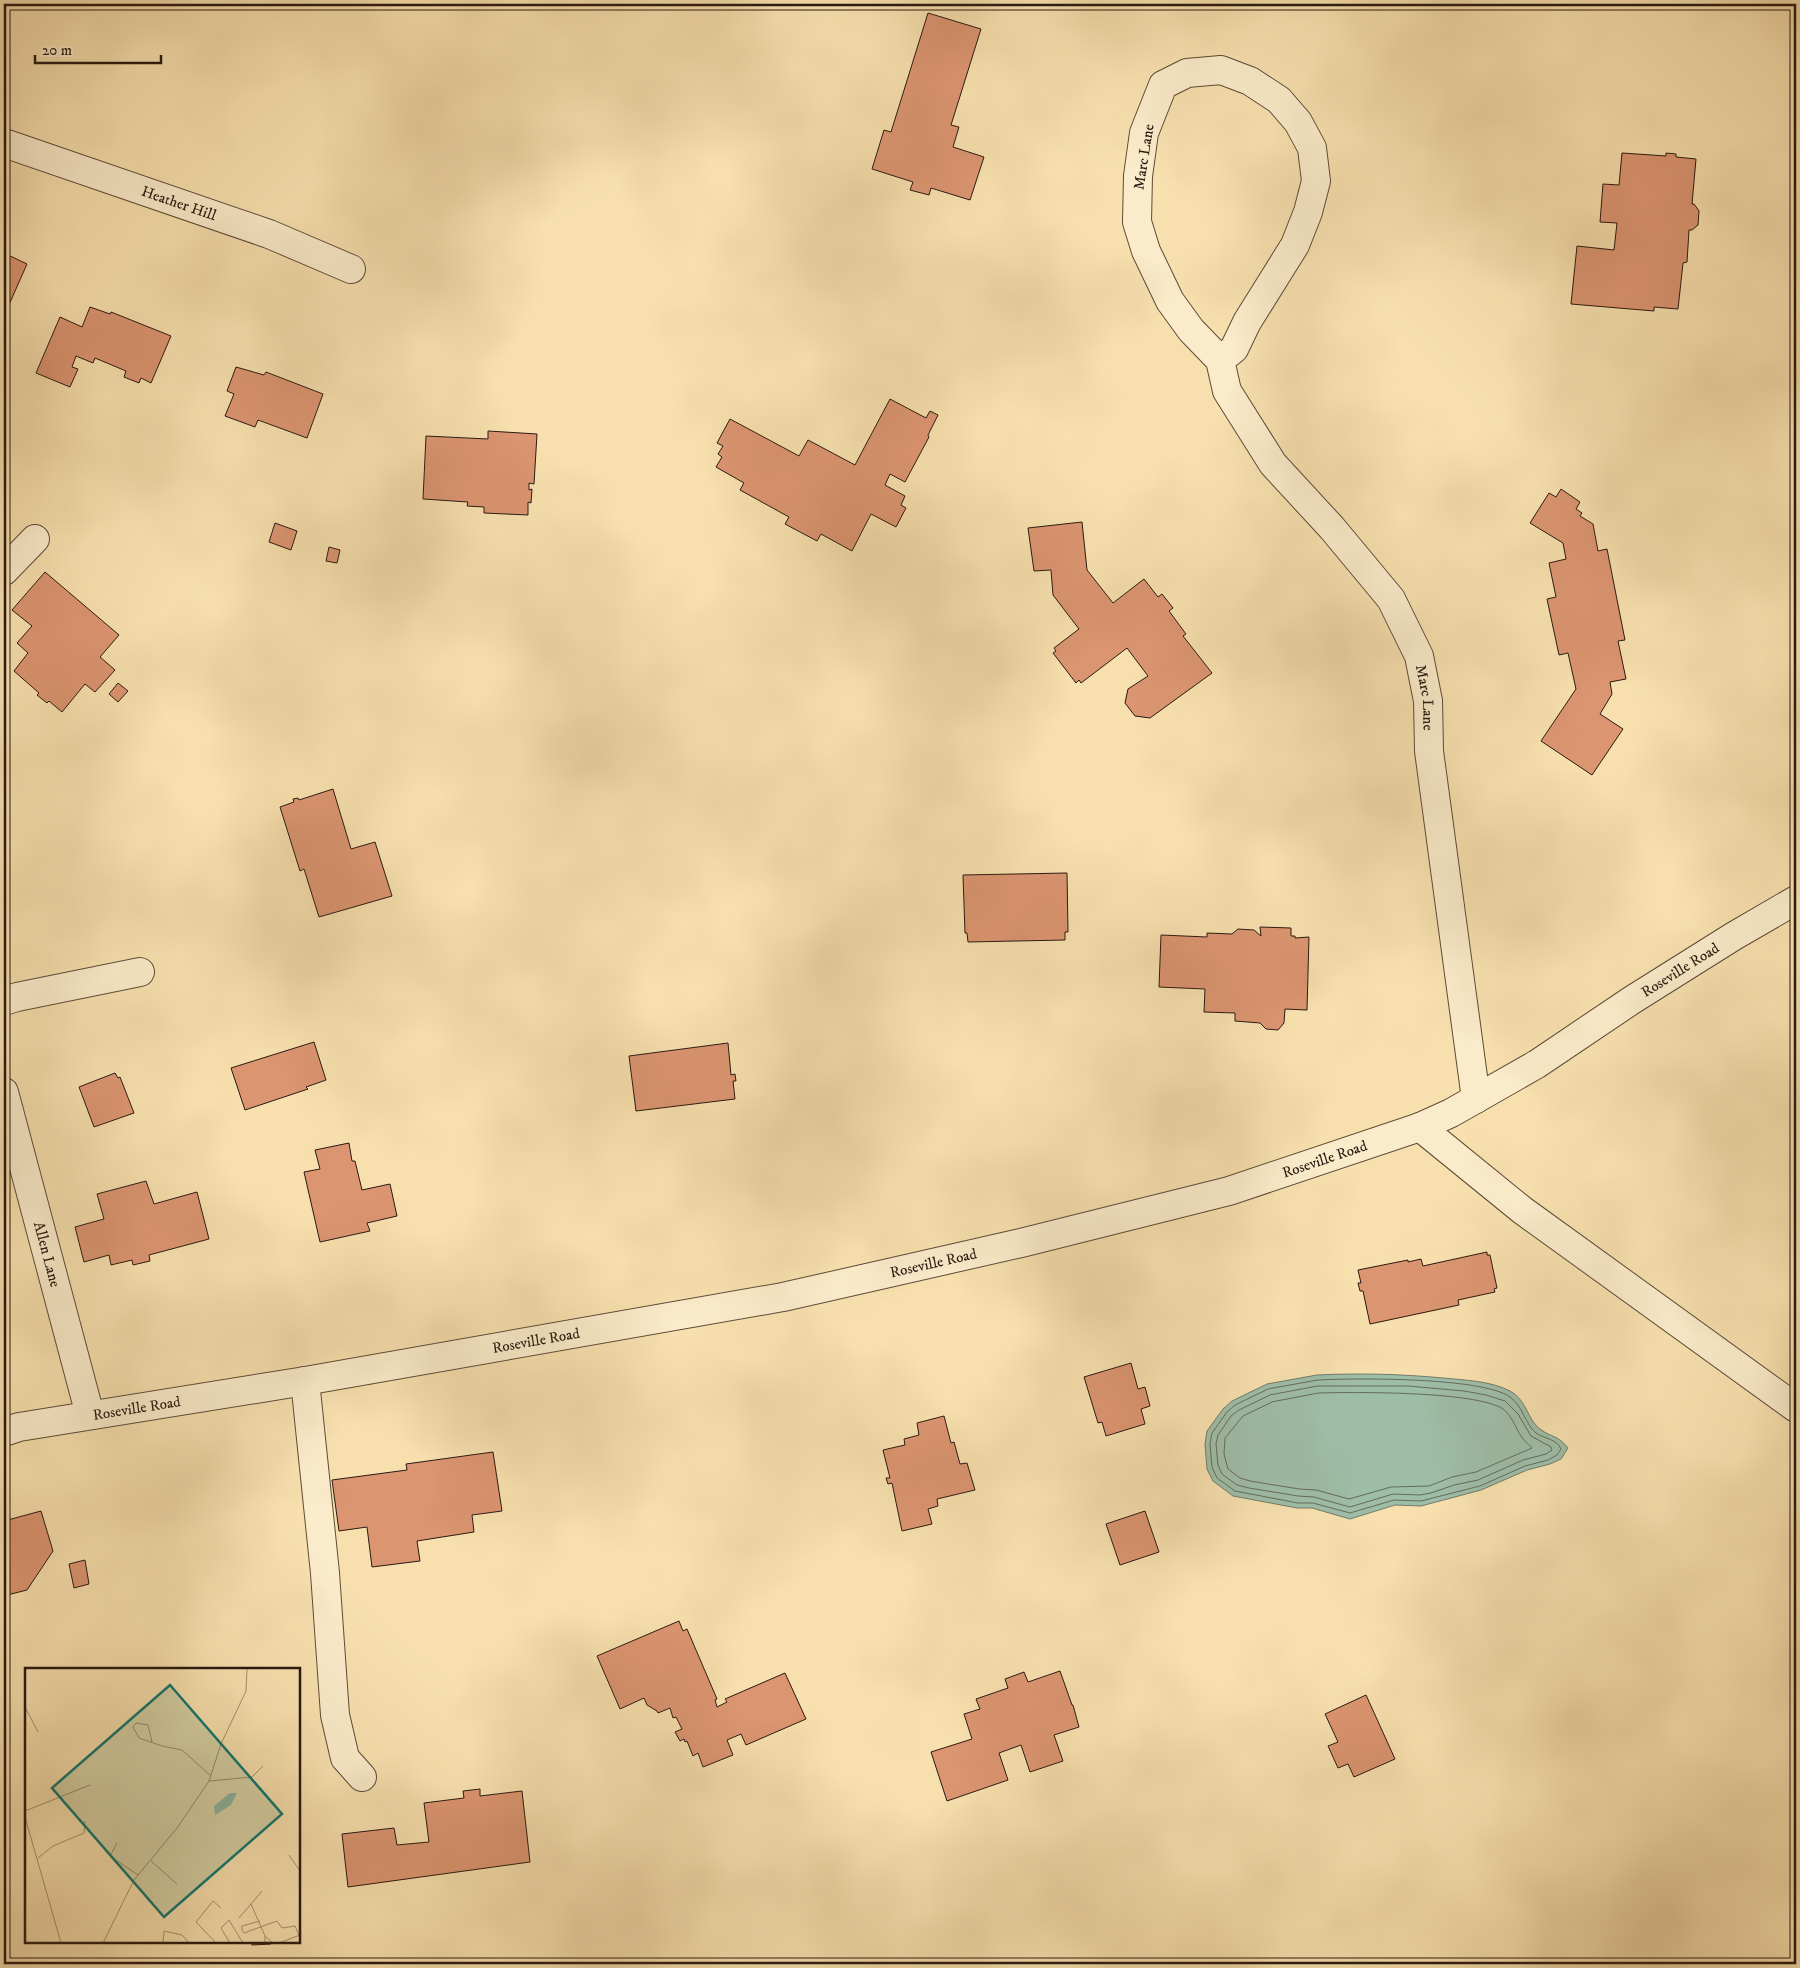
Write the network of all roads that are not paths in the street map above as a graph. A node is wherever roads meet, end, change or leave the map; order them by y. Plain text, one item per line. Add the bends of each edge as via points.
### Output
1 (4, 143) edge
2 (351, 269) dead end
3 (1220, 360) junction
4 (34, 539) dead end
5 (4, 571) edge
6 (1796, 900) edge
7 (140, 972) dead end
8 (4, 1002) edge
9 (4, 1092) edge
10 (1476, 1099) junction
11 (1420, 1127) junction
12 (305, 1381) junction
13 (1796, 1408) edge
14 (90, 1416) junction
15 (4, 1432) edge
16 (362, 1777) dead end

1 - 2 street, Heather Hill via 270,234
3 - 3 street, Marc Lane via 1191,330 1170,301 1146,251 1137,222 1138,176 1144,133 1163,85 1187,74 1221,70 1250,81 1278,100 1293,117 1312,148 1316,181 1295,245 1234,348
3 - 10 street, Marc Lane via 1227,391 1273,464 1391,599 1419,656 1428,701 1429,751
4 - 5 street
6 - 10 street, Roseville Road
7 - 8 street
9 - 14 street, Allen Lane
10 - 11 street, Roseville Road
11 - 12 street, Roseville Road via 1229,1190 783,1297
11 - 13 street via 1522,1210
12 - 14 street, Roseville Road
12 - 16 street via 326,1573 335,1715 345,1758
14 - 15 street, Roseville Road

